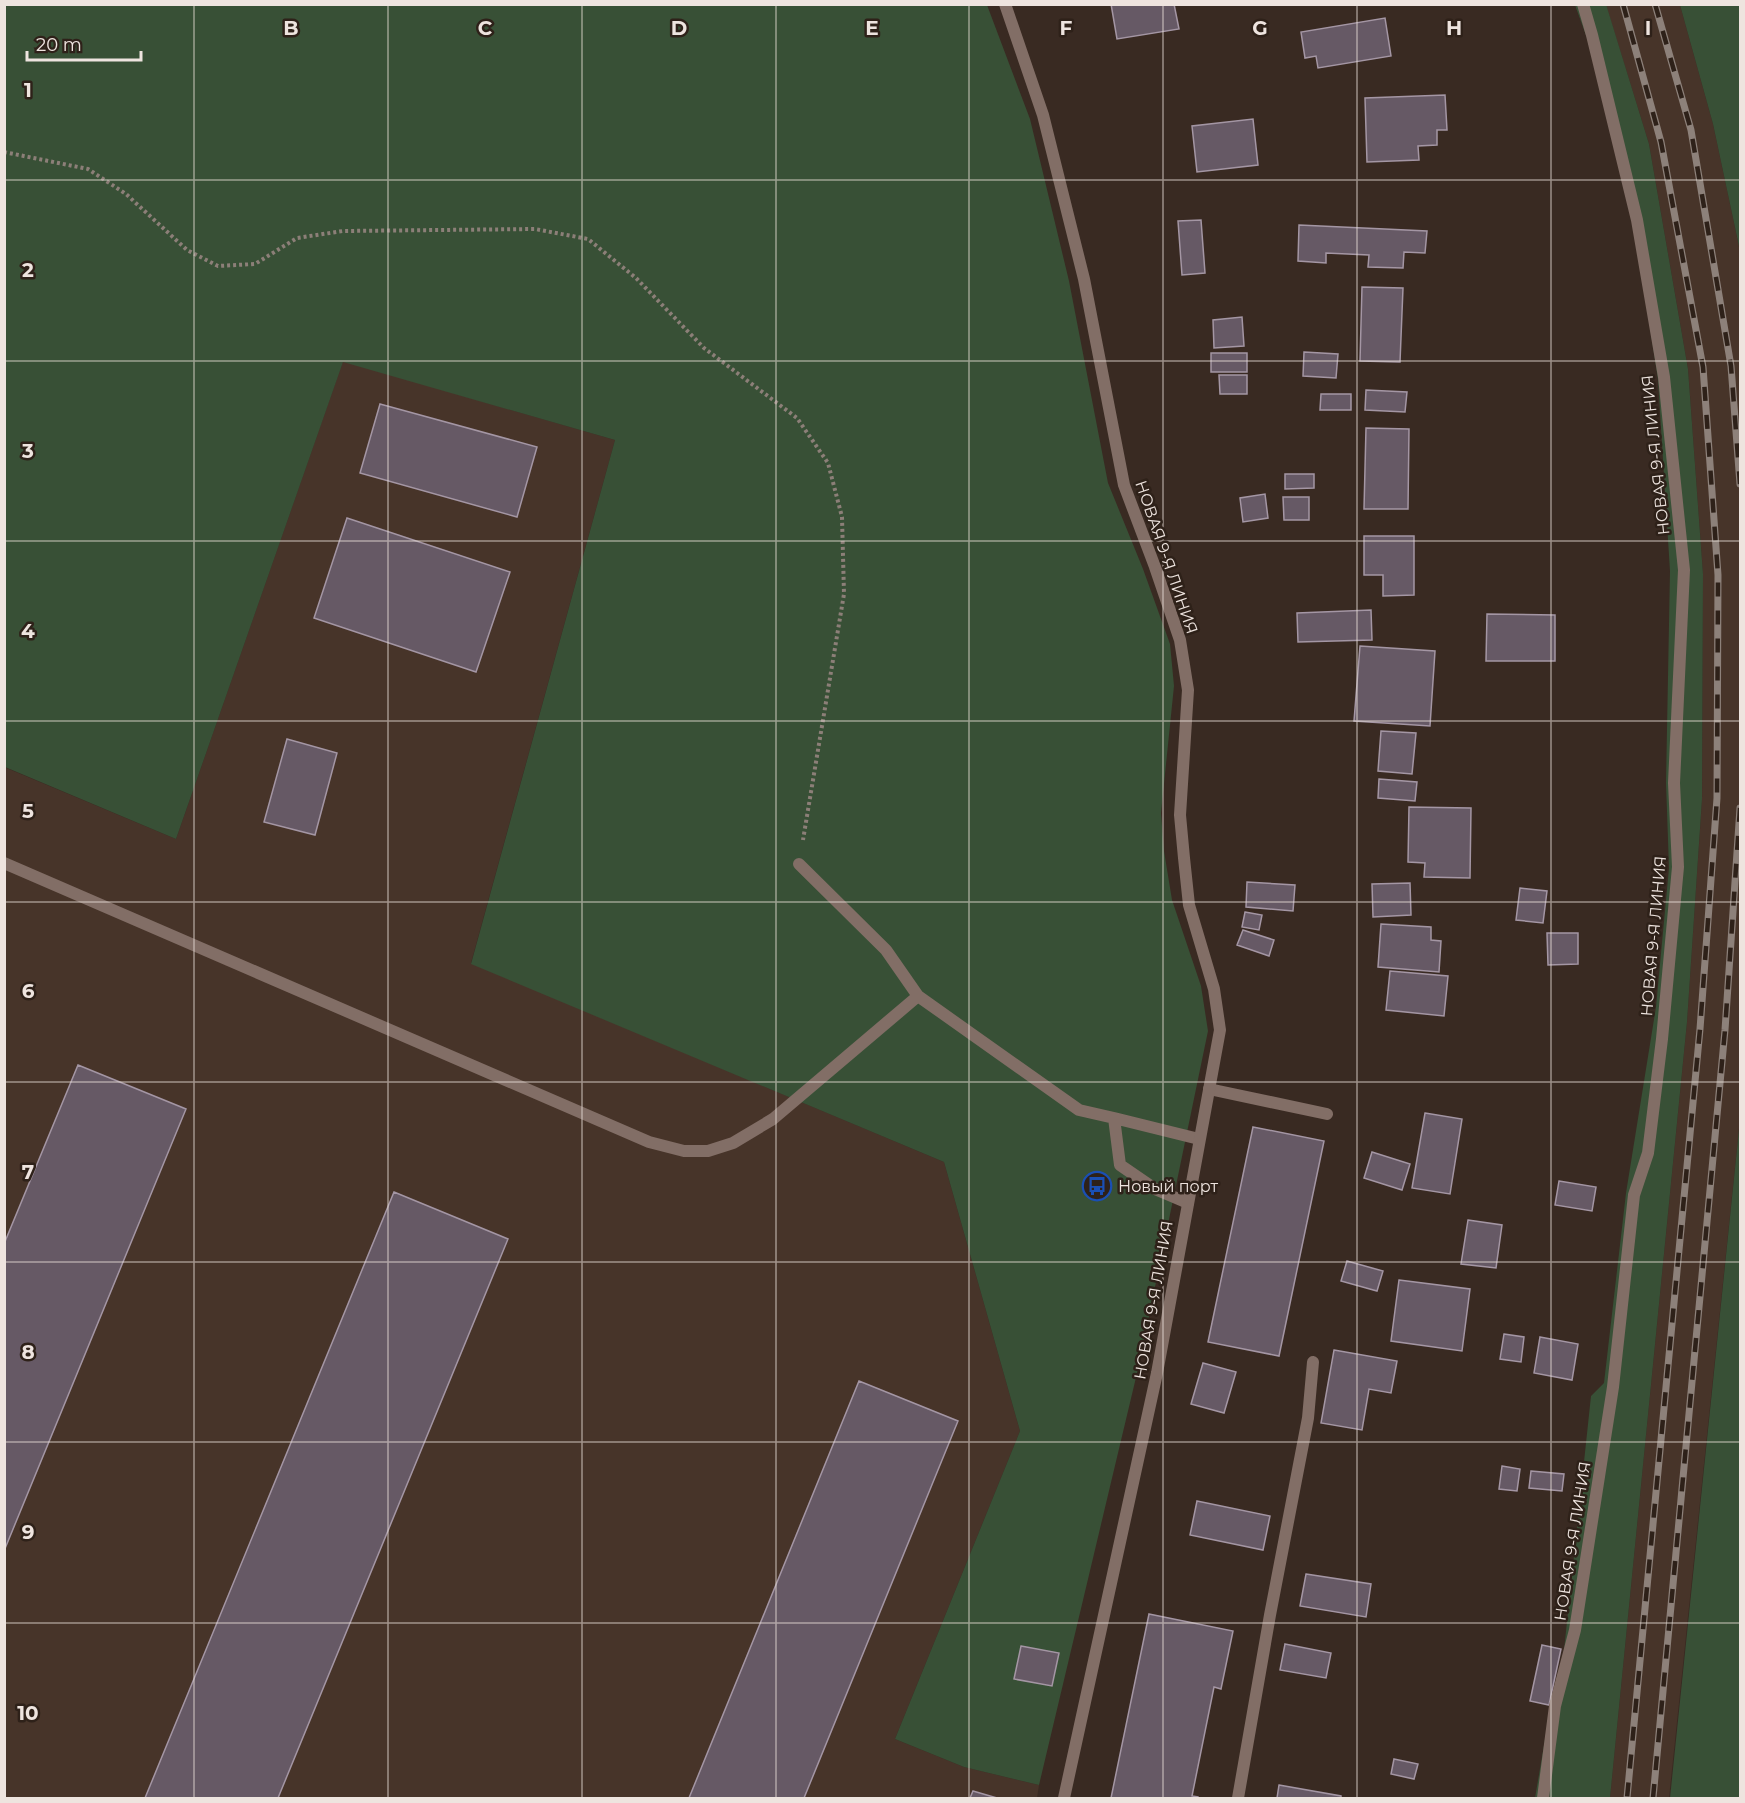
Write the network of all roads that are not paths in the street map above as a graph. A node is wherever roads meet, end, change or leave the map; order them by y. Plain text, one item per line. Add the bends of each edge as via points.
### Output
1 (1005, 4) edge
2 (1583, 4) edge
3 (4, 863) edge
4 (799, 864) road end
5 (918, 996) junction
6 (1209, 1089) junction
7 (1327, 1114) dead end
8 (1114, 1118) junction
9 (1199, 1139) junction
10 (1188, 1203) junction
11 (1313, 1362) dead end
12 (1064, 1798) edge
13 (1238, 1798) edge
14 (1543, 1798) edge

1 - 6 street, НОВАЯ 9-Я ЛИНИЯ via 1043,115 1084,279 1124,485 1180,639 1188,690 1180,815 1185,870 1189,905 1214,989 1220,1030
2 - 14 street, НОВАЯ 9-Я ЛИНИЯ via 1637,220 1664,377 1684,570 1674,783 1678,867 1648,1153 1634,1195 1613,1387 1575,1630 1555,1706
3 - 5 street via 649,1142 684,1151 708,1151 733,1143 772,1119
4 - 5 street via 886,950
5 - 8 street via 1079,1110
6 - 7 street
6 - 9 street, НОВАЯ 9-Я ЛИНИЯ
8 - 9 street
8 - 10 street via 1120,1165 1155,1189
9 - 10 street, НОВАЯ 9-Я ЛИНИЯ
10 - 12 street, НОВАЯ 9-Я ЛИНИЯ via 1157,1373
11 - 13 street via 1308,1418

